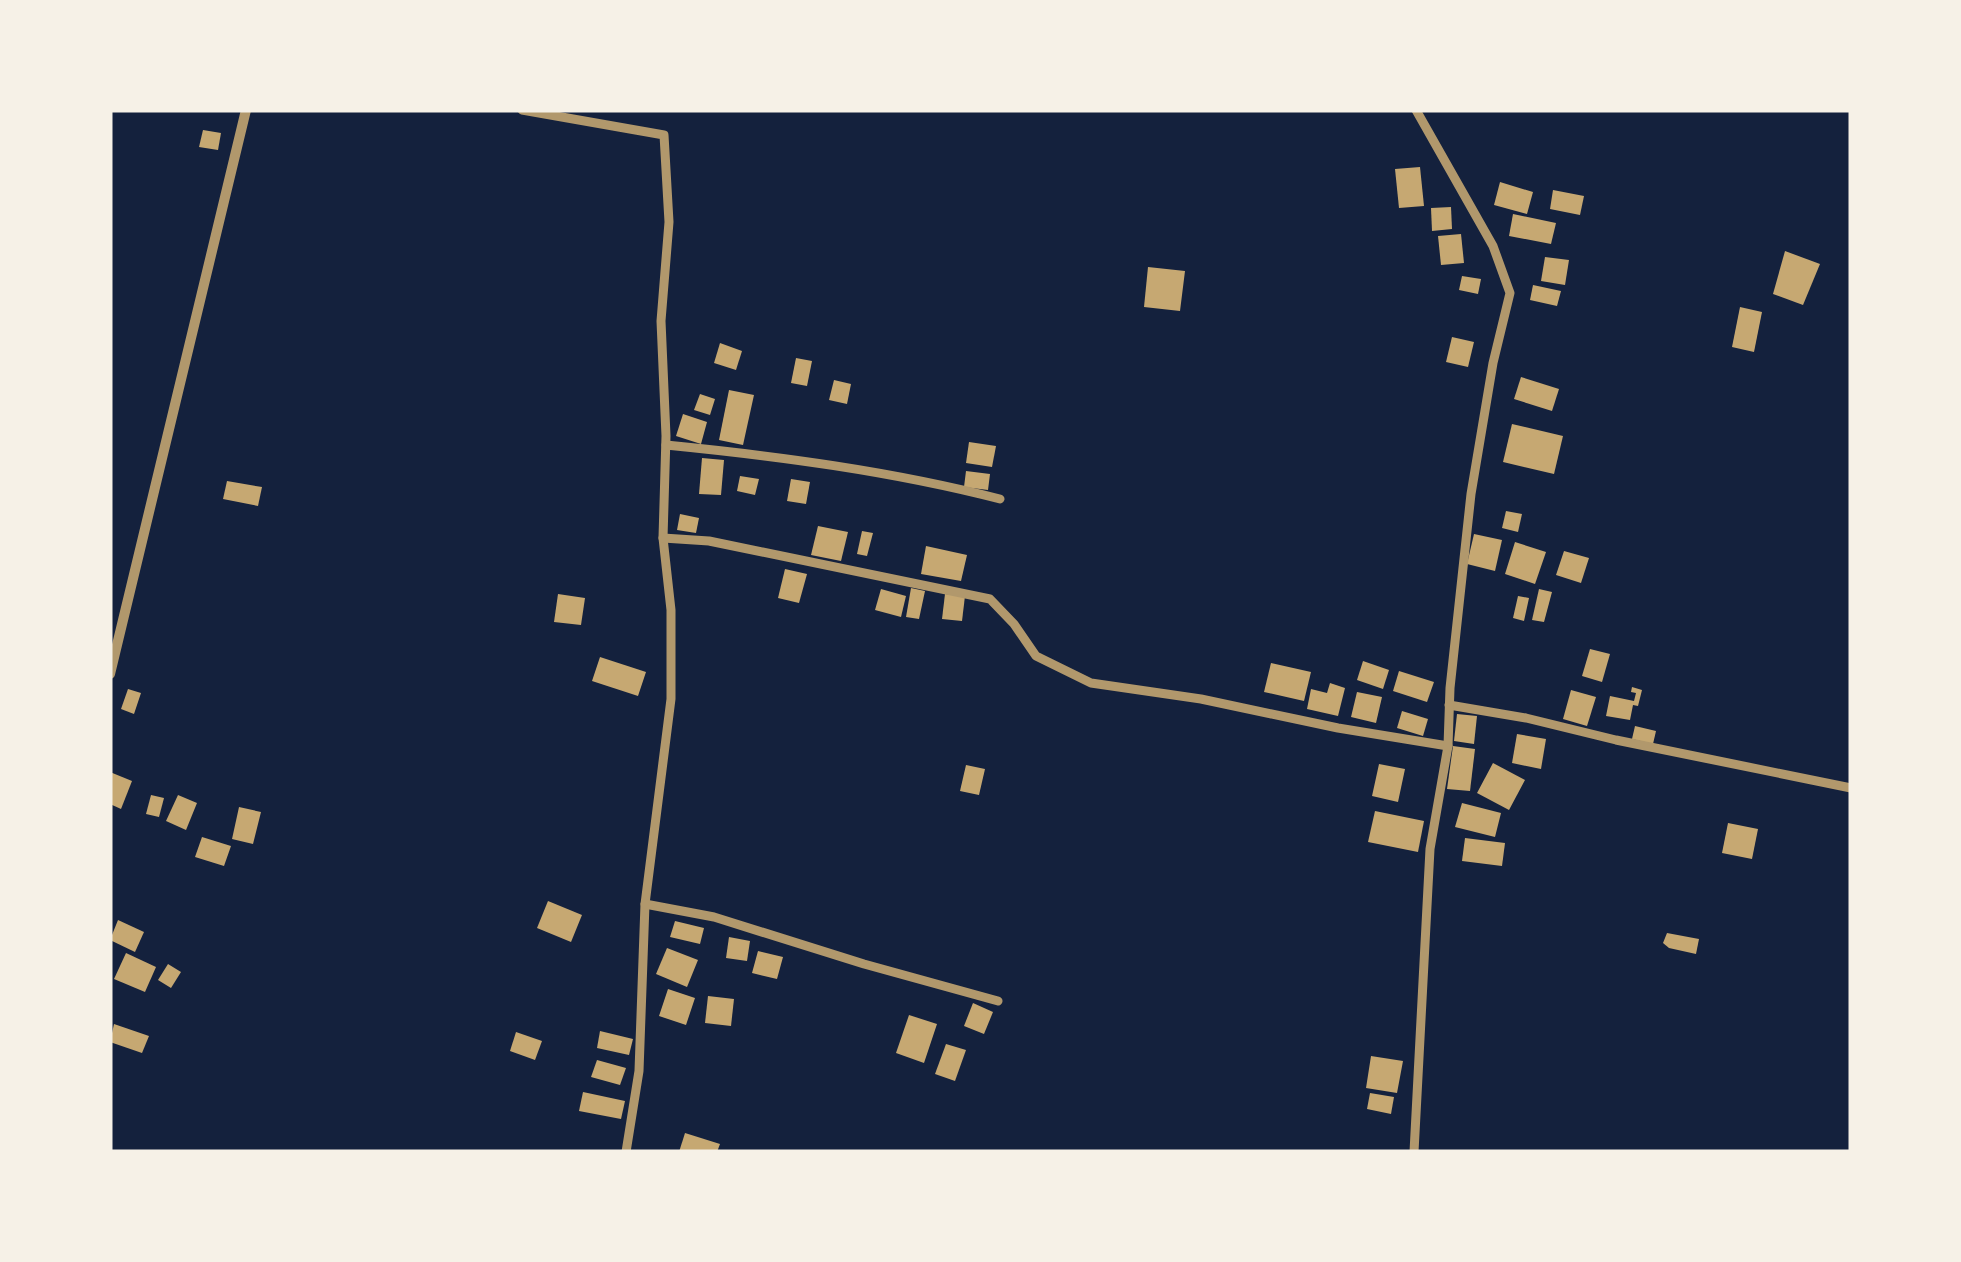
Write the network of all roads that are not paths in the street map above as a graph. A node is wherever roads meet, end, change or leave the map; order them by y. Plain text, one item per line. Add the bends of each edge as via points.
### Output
1 (246, 110) edge
2 (522, 110) edge
3 (1416, 110) edge
4 (666, 445) junction
5 (1000, 499) dead end
6 (663, 538) junction
7 (110, 674) edge
8 (1449, 705) junction
9 (1448, 746) junction
10 (1851, 788) edge
11 (645, 904) junction
12 (998, 1000) dead end
13 (626, 1152) edge
14 (1414, 1152) edge

1 - 7 street
2 - 4 street via 664,135
3 - 8 street via 1494,246 1510,292 1472,494
4 - 5 street via 748,453
4 - 6 street
6 - 9 street via 708,541 990,599 1036,656 1092,683
6 - 11 street via 671,699
8 - 9 street
8 - 10 street
9 - 14 street via 1430,850
11 - 12 street via 714,917
11 - 13 street via 639,1070

